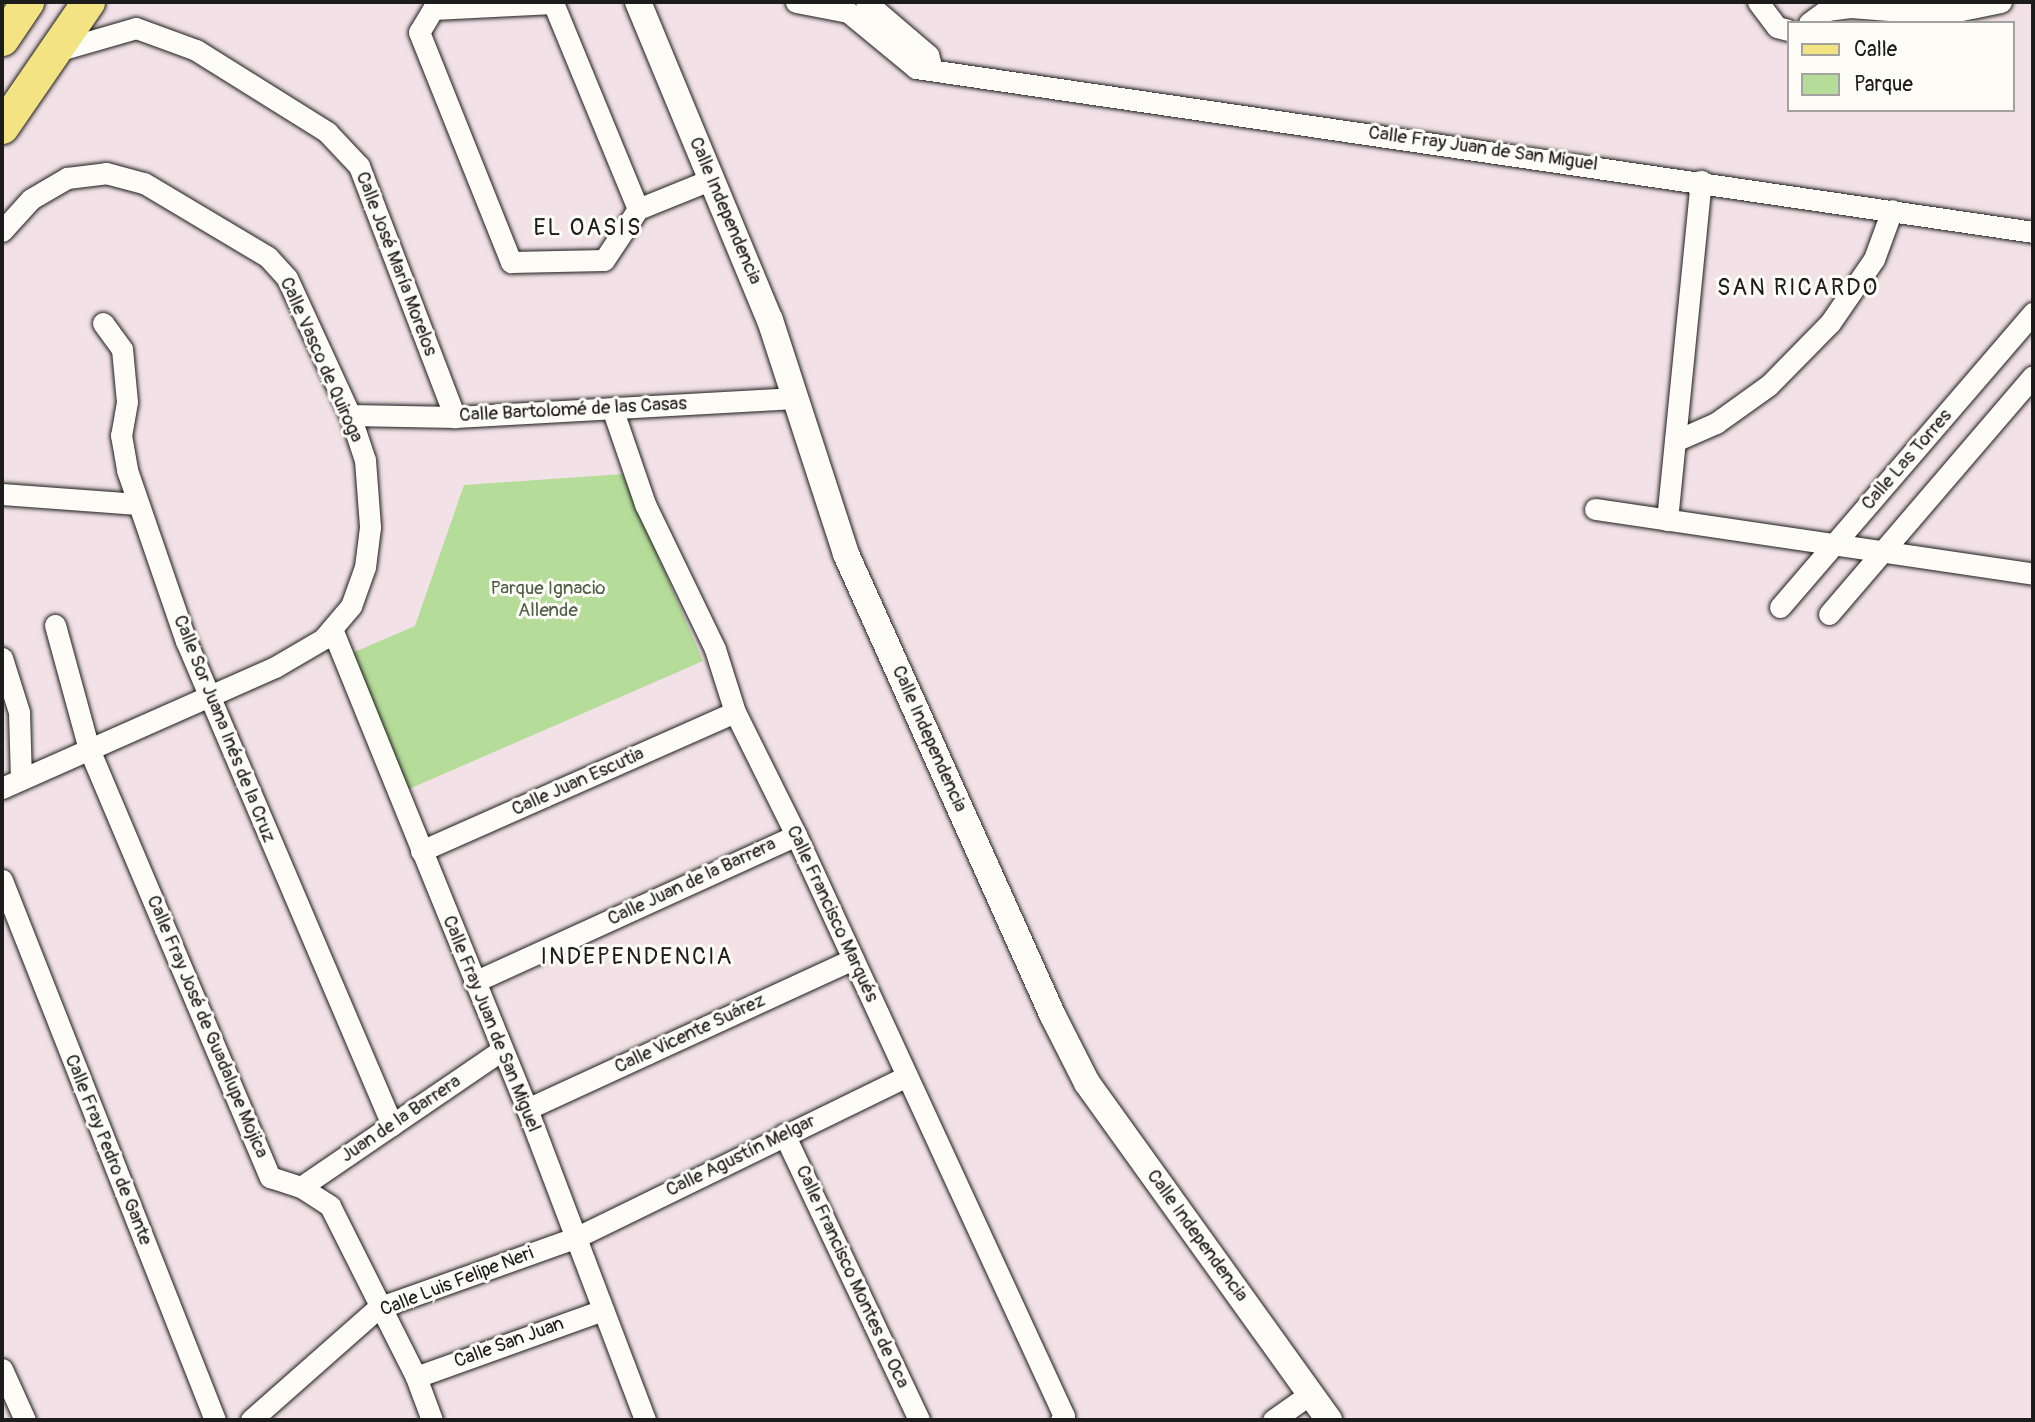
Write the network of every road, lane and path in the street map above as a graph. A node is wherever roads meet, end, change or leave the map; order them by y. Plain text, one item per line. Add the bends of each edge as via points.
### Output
1 (88, 2) edge
2 (638, 2) edge
3 (796, 2) edge
4 (1758, 2) edge
5 (2001, 2) edge
6 (856, 5) edge
7 (1812, 21) edge
8 (1786, 29) edge
9 (51, 53) junction
10 (2, 127) edge
11 (712, 179) junction
12 (1701, 181) junction
13 (638, 209) junction
14 (1892, 210) junction
15 (2, 231) edge
16 (2033, 232) edge
17 (2033, 313) edge
18 (103, 323) dead end
19 (2033, 376) edge
20 (795, 398) junction
21 (612, 408) junction
22 (350, 415) junction
23 (455, 417) junction
24 (1675, 441) junction
25 (2, 494) edge
26 (138, 504) junction
27 (1595, 509) dead end
28 (1667, 520) junction
29 (1835, 545) junction
30 (1882, 551) junction
31 (2033, 574) edge
32 (1780, 607) dead end
33 (1829, 614) dead end
34 (55, 625) dead end
35 (332, 629) junction
36 (2, 658) edge
37 (207, 697) junction
38 (735, 712) junction
39 (89, 749) junction
40 (11, 784) edge
41 (796, 835) junction
42 (421, 851) junction
43 (2, 880) edge
44 (853, 959) junction
45 (474, 982) junction
46 (502, 1050) junction
47 (907, 1076) junction
48 (527, 1109) junction
49 (392, 1125) junction
50 (784, 1133) junction
51 (301, 1187) junction
52 (575, 1238) junction
53 (378, 1308) junction
54 (603, 1310) junction
55 (2, 1370) edge
56 (416, 1377) junction
57 (1310, 1394) junction
58 (425, 1418) edge
59 (1062, 1418) edge
60 (25, 1420) edge
61 (215, 1420) edge
62 (251, 1420) edge
63 (645, 1420) edge
64 (919, 1420) edge
65 (1273, 1420) edge
66 (1329, 1420) edge

1 - 9 main road
2 - 11 street, Calle Independencia
3 - 6 street, Calle Fray Juan de San Miguel
4 - 8 street via 1777,27
5 - 7 street via 1942,15 1827,10
6 - 12 street, Calle Fray Juan de San Miguel via 928,55 932,69
9 - 10 main road
9 - 23 street, Calle José María Morelos via 136,28 196,50 327,132 359,166
11 - 13 street
11 - 20 street, Calle Independencia via 770,320
12 - 14 street, Calle Fray Juan de San Miguel
12 - 24 street
13 - 13 street via 553,4 433,9 419,33 511,262 604,260
14 - 16 street, Calle Fray Juan de San Miguel
14 - 24 street via 1874,259 1830,323 1769,385 1716,423
15 - 22 street, Calle Vasco de Quiroga via 31,199 67,178 106,173 144,183 268,257 287,278
17 - 29 street, Calle Las Torres
18 - 26 street, Calle Sor Juana Inés de la Cruz via 122,349 127,402 121,435
19 - 30 street
20 - 21 street, Calle Bartolomé de las Casas
20 - 57 street, Calle Independencia via 846,554 1087,1083
21 - 23 street, Calle Bartolomé de las Casas
21 - 38 street, Calle Francisco Marqués via 645,504 715,649
22 - 23 street, Calle Bartolomé de las Casas
22 - 35 street, Calle Vasco de Quiroga via 365,460 370,527 365,567 351,606
24 - 28 street
25 - 26 street
26 - 37 street, Calle Sor Juana Inés de la Cruz
27 - 28 street
28 - 29 street
29 - 30 street
29 - 32 street, Calle Las Torres
30 - 31 street
30 - 33 street
34 - 39 street, Calle Fray José de Guadalupe Mojica
35 - 37 street, Calle Vasco de Quiroga via 275,667
35 - 42 street, Calle Fray Juan de San Miguel
36 - 40 street, Calle Vasco de Quiroga via 19,712
37 - 39 street, Calle Vasco de Quiroga
37 - 49 street, Calle Sor Juana Inés de la Cruz
38 - 41 street, Calle Francisco Marqués
38 - 42 street, Calle Juan Escutia
39 - 40 street, Calle Vasco de Quiroga
39 - 51 street, Calle Fray José de Guadalupe Mojica via 270,1177
41 - 44 street, Calle Francisco Marqués
41 - 45 street, Calle Juan de la Barrera
42 - 45 street, Calle Fray Juan de San Miguel
43 - 61 street, Calle Fray Pedro de Gante
44 - 47 street, Calle Francisco Marqués
44 - 48 street, Calle Vicente Suárez
45 - 46 street, Calle Fray Juan de San Miguel
46 - 48 street, Calle Fray Juan de San Miguel
46 - 49 street, Juan de la Barrera
47 - 50 street, Calle Agustín Melgar
47 - 59 street, Calle Francisco Marqués
48 - 52 street, Calle Fray Juan de San Miguel
49 - 51 street, Juan de la Barrera
50 - 52 street, Calle Agustín Melgar
50 - 64 street, Calle Francisco Montes de Oca
51 - 53 street, Calle Fray José de Guadalupe Mojica via 330,1206
52 - 53 street, Calle Luis Felipe Neri
52 - 54 street, Calle Fray Juan de San Miguel
53 - 56 street, Calle Fray José de Guadalupe Mojica
53 - 62 street, Calle Luis Felipe Neri
54 - 56 street, Calle San Juan
54 - 63 street, Calle Fray Juan de San Miguel
55 - 60 street
56 - 58 street, Calle Fray José de Guadalupe Mojica
57 - 65 street
57 - 66 street, Calle Independencia

